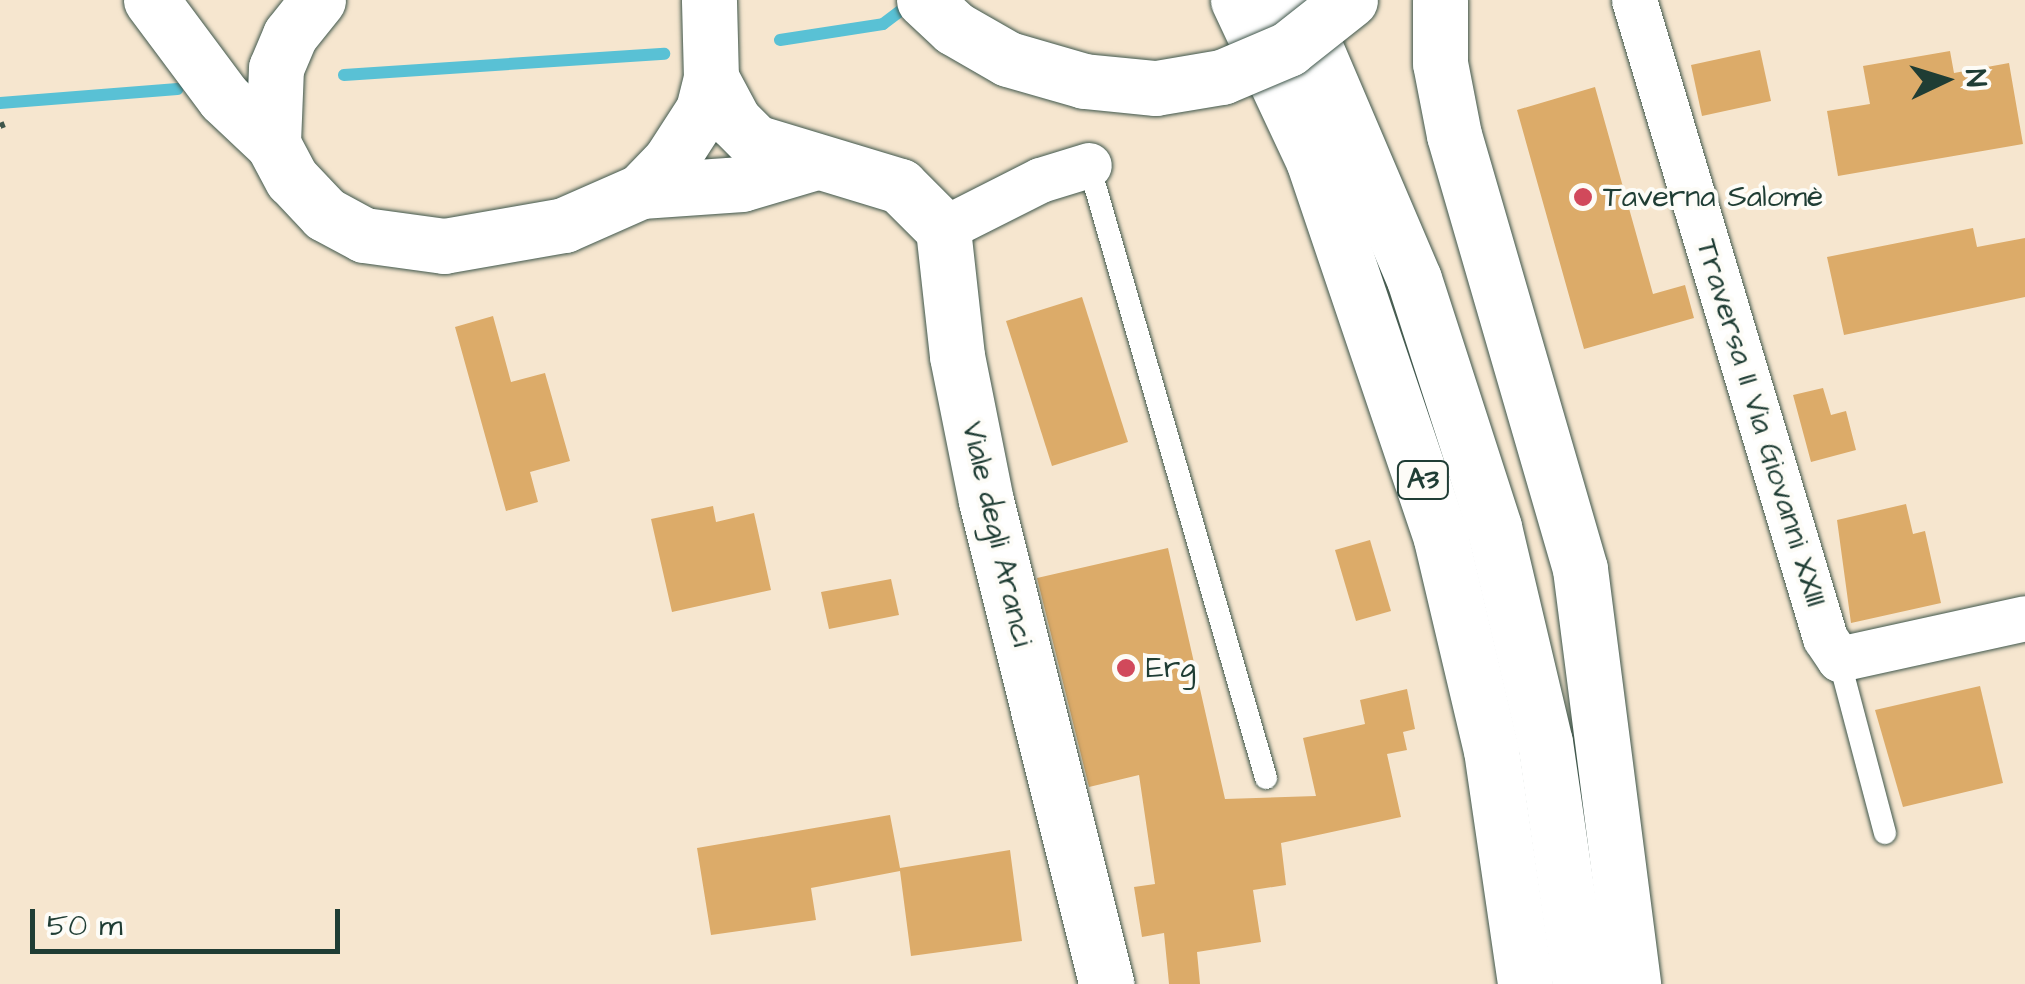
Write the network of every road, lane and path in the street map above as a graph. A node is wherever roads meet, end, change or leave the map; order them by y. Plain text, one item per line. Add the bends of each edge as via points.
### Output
1 (150, 0) edge
2 (318, 0) edge
3 (710, 0) edge
4 (924, 0) edge
5 (1238, 0) edge
6 (1295, 0) edge
7 (1350, 0) edge
8 (1440, 0) edge
9 (1634, 0) edge
10 (711, 78) junction
11 (272, 144) junction
12 (813, 164) junction
13 (1089, 164) joint
14 (641, 191) junction
15 (942, 229) junction
16 (2025, 618) edge
17 (1839, 659) junction
18 (1266, 778) dead end
19 (1885, 833) dead end
20 (1106, 984) edge
21 (1525, 984) edge
22 (1580, 984) edge
23 (1633, 984) edge

1 - 11 main road via 224,98
2 - 11 main road via 290,35 276,68
3 - 10 main road
4 - 7 main road, bridge via 954,28 1008,58 1084,81 1156,88 1222,77 1288,49
5 - 21 main road, A3 via 1313,160 1431,505 1491,750
6 - 22 main road, A3 via 1414,279 1494,527 1544,742
8 - 23 main road via 1440,63 1454,135 1580,569
9 - 17 street, Traversa II Via Giovanni XXIII via 1825,638
10 - 12 main road via 734,121 755,142
10 - 14 main road via 685,139
11 - 14 main road via 292,180 325,214 364,235 403,244 444,246 564,225
12 - 14 main road via 742,184
12 - 15 main road via 873,174 900,186
13 - 15 street via 1040,180
13 - 18 lane
15 - 20 main road, Viale degli Aranci via 957,356 986,501
16 - 17 street
17 - 19 lane

